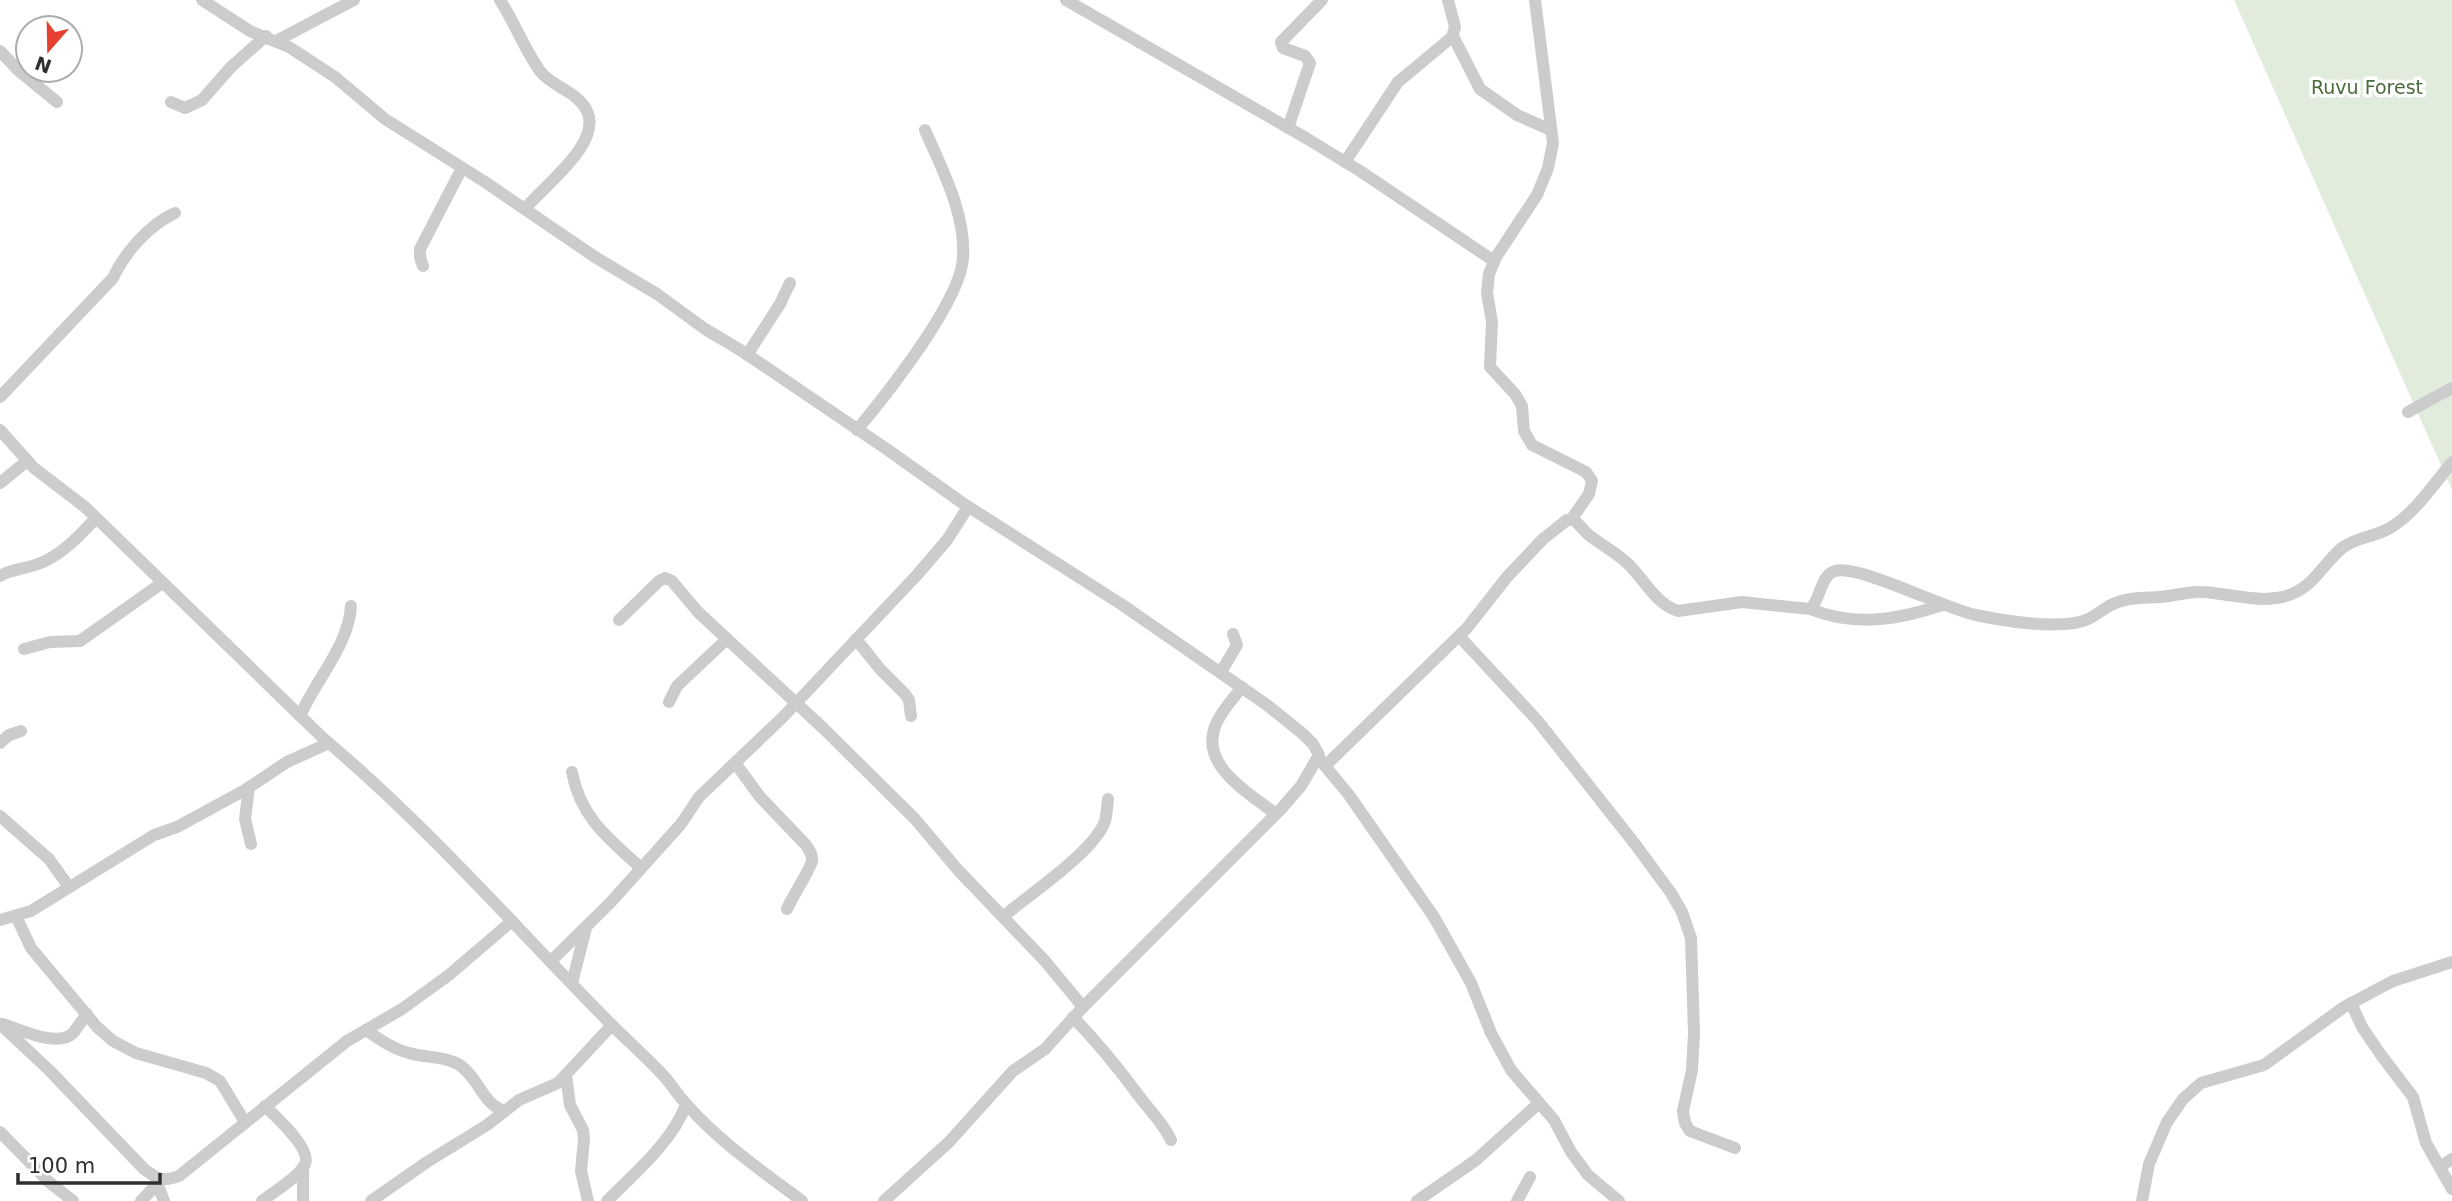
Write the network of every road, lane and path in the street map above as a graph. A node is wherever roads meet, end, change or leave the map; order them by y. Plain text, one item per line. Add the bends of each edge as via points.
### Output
1 (202, 0) edge
2 (354, 0) edge
3 (500, 0) edge
4 (1066, 0) edge
5 (1322, 0) edge
6 (1448, 0) edge
7 (1535, 0) edge
8 (1452, 36) junction
9 (271, 38) junction
10 (0, 51) edge
11 (6, 67) edge
12 (171, 102) dead end
13 (57, 103) dead end
14 (1289, 128) junction
15 (925, 130) dead end
16 (1551, 130) junction
17 (1345, 162) junction
18 (462, 168) junction
19 (525, 209) junction
20 (174, 213) dead end
21 (1494, 261) junction
22 (423, 266) dead end
23 (790, 283) dead end
24 (747, 355) junction
25 (2452, 388) edge
26 (0, 397) edge
27 (2408, 412) dead end
28 (0, 430) edge
29 (857, 430) junction
30 (27, 461) junction
31 (2452, 462) edge
32 (0, 483) edge
33 (968, 507) junction
34 (96, 518) junction
35 (1572, 520) junction
36 (0, 576) edge
37 (162, 583) junction
38 (1942, 605) junction
39 (351, 606) dead end
40 (1810, 610) junction
41 (619, 620) dead end
42 (1233, 634) dead end
43 (1459, 636) junction
44 (727, 639) junction
45 (856, 639) junction
46 (24, 649) dead end
47 (1221, 672) junction
48 (1242, 687) junction
49 (669, 702) dead end
50 (796, 704) junction
51 (300, 716) junction
52 (911, 716) dead end
53 (21, 731) dead end
54 (317, 733) junction
55 (0, 743) edge
56 (329, 743) junction
57 (310, 750) junction
58 (1321, 762) junction
59 (736, 764) junction
60 (572, 772) dead end
61 (249, 787) junction
62 (1108, 799) dead end
63 (1276, 814) junction
64 (0, 816) edge
65 (251, 844) dead end
66 (641, 868) junction
67 (69, 887) junction
68 (787, 909) dead end
69 (16, 916) junction
70 (1004, 916) junction
71 (0, 920) edge
72 (512, 921) junction
73 (586, 928) junction
74 (551, 961) junction
75 (2452, 962) edge
76 (572, 983) junction
77 (2351, 1003) junction
78 (1083, 1006) junction
79 (87, 1014) junction
80 (1073, 1017) junction
81 (0, 1024) edge
82 (612, 1026) junction
83 (366, 1030) junction
84 (566, 1075) junction
85 (1539, 1102) junction
86 (686, 1105) junction
87 (265, 1106) junction
88 (505, 1111) junction
89 (245, 1122) junction
90 (0, 1132) edge
91 (1171, 1140) dead end
92 (1735, 1148) dead end
93 (2452, 1158) edge
94 (303, 1167) junction
95 (2440, 1167) junction
96 (1530, 1177) dead end
97 (159, 1182) junction
98 (2452, 1188) edge
99 (1602, 1196) edge
100 (73, 1201) edge
101 (141, 1201) edge
102 (163, 1201) edge
103 (262, 1201) edge
104 (303, 1201) edge
105 (371, 1201) edge
106 (588, 1201) edge
107 (607, 1201) edge
108 (802, 1201) edge
109 (884, 1201) edge
110 (1417, 1201) edge
111 (1517, 1201) edge
112 (1619, 1201) edge
113 (2142, 1201) edge

1 - 9 street via 250,31
2 - 9 street
3 - 19 street via 541,73 574,94 589,120 589,132 577,153
4 - 14 street
5 - 14 street via 1281,42 1283,48 1305,56 1310,63
6 - 8 street via 1455,27
7 - 16 street
8 - 16 street via 1480,89 1517,115
8 - 17 street via 1398,82
9 - 12 street via 231,67 202,100 185,108
9 - 18 street via 320,67 385,119
10 - 11 street
11 - 13 street
14 - 17 street
15 - 29 street via 953,200 964,259 930,330
16 - 21 street via 1548,168 1537,195
17 - 21 street
18 - 19 street
18 - 22 street via 420,249
19 - 24 street
20 - 26 street via 153,227 113,278
21 - 35 street via 1487,293 1492,322 1490,367 1522,406 1527,439 1586,472 1592,481
23 - 24 street
24 - 29 street
25 - 27 street
28 - 30 street
29 - 33 street
30 - 32 street
30 - 34 street
31 - 38 street via 2402,518 2390,528 2342,548 2297,592 2261,598 2203,592 2143,597 2114,603 2086,620 2055,625 1975,615
33 - 45 street via 947,540
33 - 47 street
34 - 36 street via 50,559
34 - 37 street
35 - 40 street via 1626,562 1670,608 1687,611 1754,602
35 - 43 street via 1543,539
37 - 46 street via 80,641
37 - 51 street
38 - 40 street via 1864,621
38 - 40 street via 1891,584 1836,571 1829,575
39 - 51 street via 348,628
41 - 44 street via 665,578
42 - 47 street via 1237,645
43 - 58 street
43 - 92 street via 1537,720 1682,912 1691,938 1694,1033 1685,1123 1690,1131
44 - 49 street via 677,686
44 - 50 street
45 - 50 street
45 - 52 street via 905,694
47 - 48 street
48 - 58 street via 1303,734
48 - 63 street via 1214,726 1216,758 1232,780
50 - 59 street
50 - 70 street via 888,792
51 - 54 street
53 - 55 street
54 - 56 street
54 - 57 street
56 - 57 street
56 - 72 street via 442,847
57 - 61 street
58 - 63 street
58 - 85 street via 1434,917 1511,1070
59 - 66 street via 699,797
59 - 68 street via 811,854 809,868
60 - 66 street via 575,788 597,827
61 - 65 street via 245,820
61 - 67 street via 154,835
62 - 70 street via 1105,822 1090,843
63 - 78 street
64 - 67 street via 49,859
66 - 73 street
67 - 69 street
69 - 71 street
69 - 79 street via 31,948
70 - 78 street
72 - 74 street
72 - 83 street via 449,975
73 - 74 street
73 - 76 street
74 - 76 street
75 - 77 street via 2393,981
76 - 82 street
77 - 95 street via 2362,1027 2413,1097 2426,1143
77 - 113 street via 2264,1065 2201,1083 2183,1099 2167,1122 2149,1164
78 - 80 street
79 - 81 street via 72,1034 62,1039 51,1040
79 - 89 street via 113,1041 136,1053 220,1081
80 - 91 street via 1119,1067
80 - 109 street
81 - 97 street
82 - 84 street
82 - 86 street via 663,1075
83 - 87 street
83 - 88 street via 407,1053 459,1064 487,1102
84 - 88 street
84 - 106 street via 570,1105 583,1130 581,1171
85 - 99 street
85 - 110 street via 1476,1160
86 - 107 street via 681,1119 651,1156
86 - 108 street
87 - 89 street
87 - 94 street via 306,1153
88 - 105 street
89 - 97 street via 179,1176
90 - 100 street
93 - 95 street
94 - 103 street
94 - 104 street
95 - 98 street
96 - 111 street
97 - 101 street
97 - 102 street
99 - 112 street

